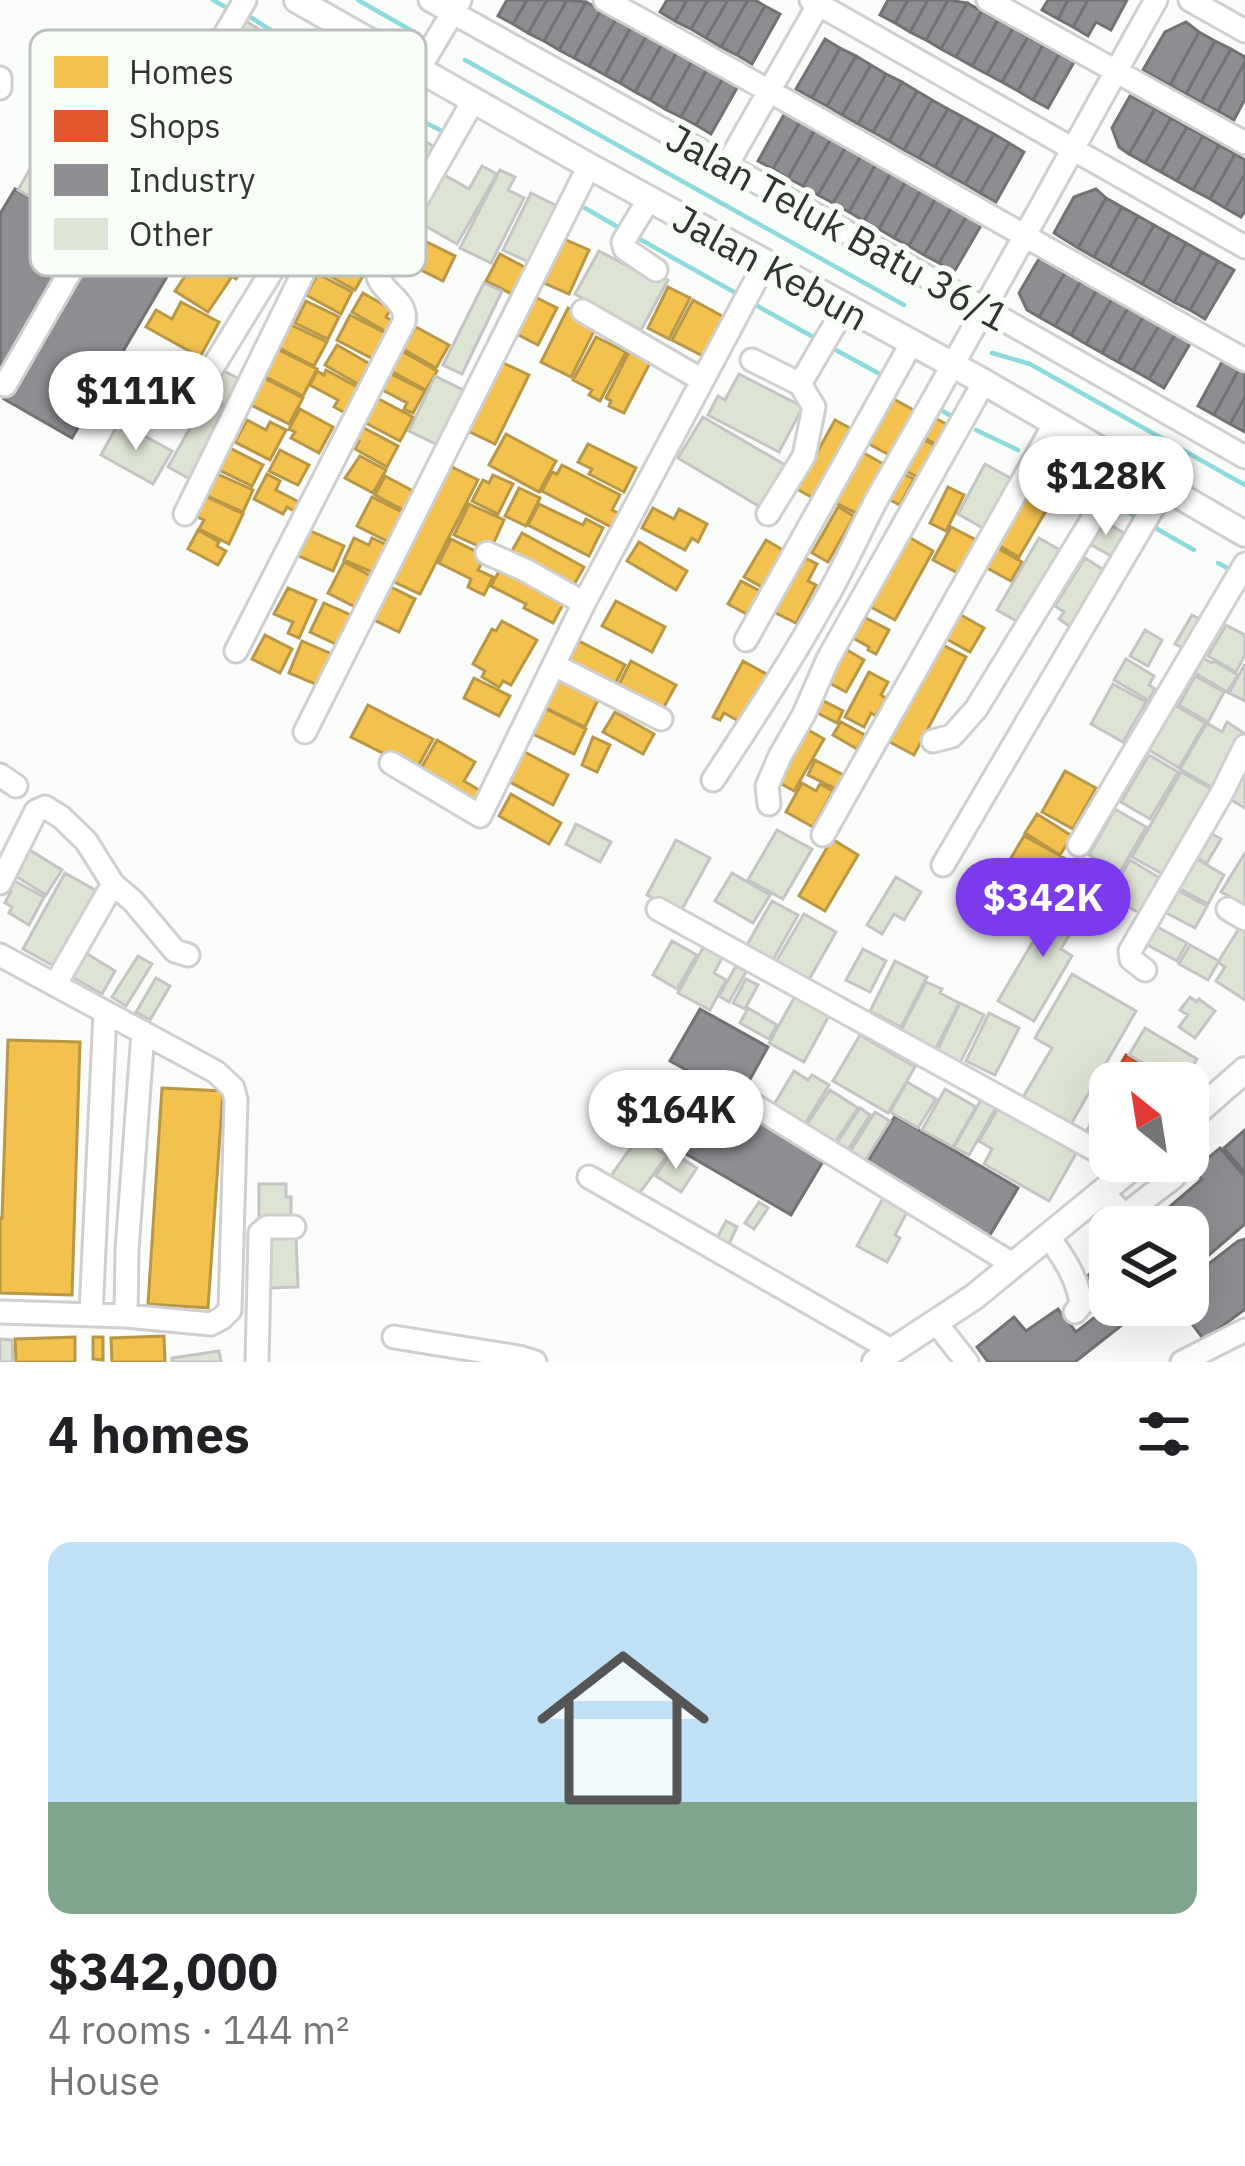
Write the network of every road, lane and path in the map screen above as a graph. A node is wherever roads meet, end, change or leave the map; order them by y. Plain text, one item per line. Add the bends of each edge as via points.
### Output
1 (245, 0) edge
2 (297, 0) edge
3 (430, 0) edge
4 (605, 0) edge
5 (988, 0) edge
6 (1156, 0) edge
7 (1190, 0) edge
8 (817, 1) edge
9 (457, 6) edge
10 (228, 30) edge
11 (350, 30) edge
12 (1245, 31) edge
13 (426, 43) edge
14 (1116, 72) junction
15 (426, 73) edge
16 (0, 78) edge
17 (0, 88) edge
18 (770, 89) junction
19 (473, 101) junction
20 (1245, 143) edge
21 (1072, 150) junction
22 (727, 165) junction
23 (589, 166) junction
24 (426, 184) edge
25 (649, 200) junction
26 (1024, 236) junction
27 (1245, 247) edge
28 (765, 263) junction
29 (656, 270) dead end
30 (67, 276) edge
31 (269, 276) edge
32 (301, 276) edge
33 (378, 276) edge
34 (845, 308) junction
35 (983, 308) junction
36 (583, 311) dead end
37 (911, 344) junction
38 (752, 360) dead end
39 (1245, 360) edge
40 (951, 365) junction
41 (702, 380) junction
42 (984, 382) junction
43 (800, 384) junction
44 (4, 385) dead end
45 (138, 405) dead end
46 (1054, 425) junction
47 (1245, 458) edge
48 (1125, 466) junction
49 (1164, 488) junction
50 (184, 514) dead end
51 (769, 514) dead end
52 (1245, 534) edge
53 (487, 553) dead end
54 (1245, 564) edge
55 (584, 602) junction
56 (746, 640) dead end
57 (236, 651) dead end
58 (554, 665) junction
59 (661, 718) dead end
60 (305, 733) dead end
61 (933, 741) dead end
62 (1245, 746) edge
63 (391, 763) dead end
64 (712, 780) dead end
65 (770, 805) dead end
66 (824, 835) dead end
67 (1079, 845) dead end
68 (943, 865) dead end
69 (0, 883) edge
70 (113, 884) junction
71 (658, 909) dead end
72 (0, 955) edge
73 (188, 955) dead end
74 (1145, 970) dead end
75 (56, 985) junction
76 (105, 1013) junction
77 (143, 1032) junction
78 (1245, 1070) edge
79 (744, 1099) dead end
80 (1209, 1102) edge
81 (1089, 1143) edge
82 (590, 1178) dead end
83 (1109, 1182) edge
84 (1168, 1182) edge
85 (1102, 1191) junction
86 (294, 1227) dead end
87 (1049, 1237) junction
88 (1014, 1264) junction
89 (0, 1312) edge
90 (1075, 1312) dead end
91 (92, 1314) junction
92 (126, 1316) junction
93 (937, 1324) junction
94 (1245, 1330) edge
95 (394, 1337) dead end
96 (884, 1356) edge
97 (257, 1362) edge
98 (535, 1362) edge
99 (967, 1362) edge
100 (1182, 1362) edge

1 - 10 street
2 - 11 main road, Jalan Kebun
3 - 9 street, Jalan Teluk Batu 36/1
4 - 18 street
5 - 14 street
6 - 14 street
7 - 12 street
8 - 18 street
8 - 21 street
9 - 13 street
9 - 22 street, Jalan Teluk Batu 36/1
14 - 20 street
14 - 21 street
15 - 19 main road, Jalan Kebun
16 - 17 street
18 - 22 street
18 - 26 street
19 - 23 main road, Jalan Kebun
19 - 24 street
21 - 26 street
21 - 27 street
22 - 35 street, Jalan Teluk Batu 36/1
23 - 25 main road, Jalan Kebun
23 - 60 street
25 - 28 main road, Jalan Kebun
25 - 29 street via 623,242
26 - 35 street
26 - 39 street
28 - 34 main road, Jalan Kebun
28 - 41 street
30 - 44 street
31 - 45 street via 211,370 187,389
32 - 50 street
33 - 57 street via 402,304 404,322
34 - 37 main road, Jalan Kebun
34 - 43 street
35 - 40 street
35 - 47 street, Jalan Teluk Batu 36/1
36 - 41 street
37 - 40 main road, Jalan Kebun
37 - 56 street
38 - 43 street
40 - 42 main road, Jalan Kebun
40 - 64 street via 827,597
41 - 55 street
42 - 46 main road, Jalan Kebun
42 - 65 street via 828,659 767,786
43 - 51 street via 814,407 804,456
46 - 48 main road, Jalan Kebun
46 - 66 street
48 - 49 main road, Jalan Kebun
48 - 61 street via 976,709 952,736
49 - 52 main road, Jalan Kebun
49 - 68 street
53 - 55 street
54 - 67 street
55 - 58 street
58 - 59 street
58 - 63 street via 480,816
62 - 74 street via 1130,950
69 - 70 street via 44,807 86,842
70 - 73 street via 175,951
70 - 75 street
71 - 81 street
72 - 75 street
75 - 76 street
76 - 77 street
76 - 91 street
77 - 92 street
77 - 92 street via 233,1088 230,1310 211,1324
78 - 80 main road
79 - 88 street
82 - 96 street
83 - 85 main road
84 - 85 street via 1126,1214
85 - 87 main road
86 - 97 street via 260,1233
87 - 88 main road
87 - 90 street via 1079,1288
88 - 93 main road
89 - 91 street
91 - 92 street
93 - 96 main road
93 - 99 street
94 - 100 street
95 - 98 street

